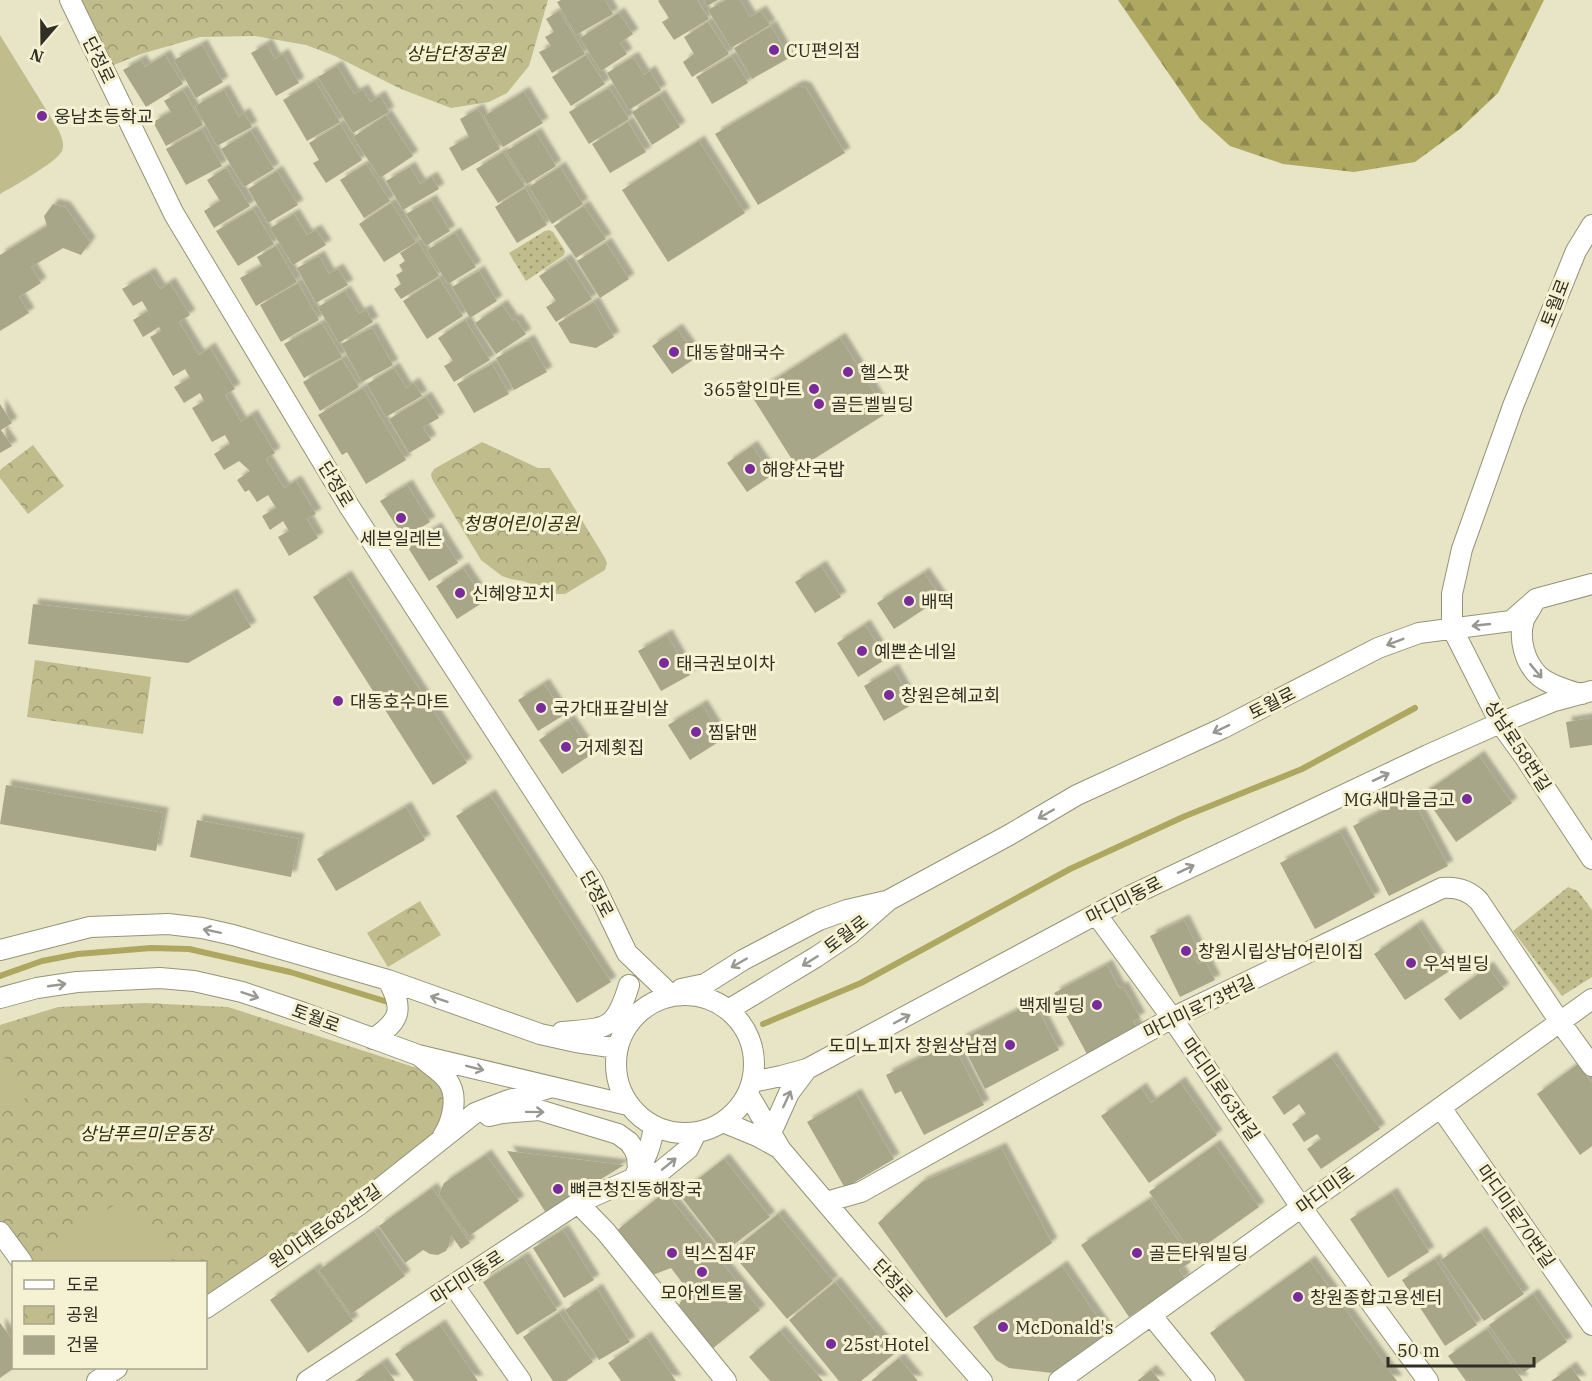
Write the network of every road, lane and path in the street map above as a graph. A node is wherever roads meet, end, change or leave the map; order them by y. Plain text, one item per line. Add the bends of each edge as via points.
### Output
1 (70, 0) edge
2 (1592, 225) edge
3 (1592, 584) edge
4 (1536, 599) junction
5 (1452, 628) junction
6 (1587, 693) edge
7 (1500, 723) junction
8 (1592, 859) edge
9 (889, 900) junction
10 (1096, 914) junction
11 (0, 950) edge
12 (627, 953) junction
13 (388, 980) junction
14 (629, 985) junction
15 (669, 993) junction
16 (0, 998) edge
17 (1592, 999) edge
18 (728, 1010) junction
19 (634, 1017) junction
20 (1172, 1018) junction
21 (1560, 1022) junction
22 (540, 1034) junction
23 (373, 1039) junction
24 (616, 1048) junction
25 (418, 1055) junction
26 (1592, 1066) edge
27 (807, 1069) junction
28 (553, 1087) junction
29 (750, 1088) junction
30 (628, 1105) junction
31 (1441, 1108) junction
32 (723, 1122) junction
33 (458, 1126) junction
34 (654, 1127) junction
35 (696, 1133) junction
36 (441, 1139) junction
37 (776, 1141) junction
38 (634, 1175) junction
39 (826, 1202) junction
40 (578, 1203) junction
41 (1301, 1208) junction
42 (0, 1232) edge
43 (21, 1261) edge
44 (454, 1286) junction
45 (207, 1307) edge
46 (1151, 1315) junction
47 (1592, 1325) edge
48 (320, 1377) edge
49 (521, 1381) edge
50 (726, 1381) edge
51 (982, 1381) edge
52 (1059, 1381) edge
53 (1205, 1381) edge
54 (1428, 1381) edge

1 - 12 street, 단정로 via 174,214 349,506 593,882
2 - 5 street, 토월로 via 1576,251 1473,516 1452,594
3 - 4 street
4 -> 5 street via 1511,621
4 -> 6 street via 1524,621 1521,639 1531,667 1553,684
5 - 7 street, 상남로58번길
5 -> 9 street, 토월로 via 1419,633 1378,648 1223,728 1077,795
6 - 7 street, 마디미동로 via 1554,701
7 - 8 street, 상남로58번길
10 -> 7 street, 마디미동로
9 -> 15 street via 819,920 705,984
9 -> 18 street, 토월로 via 850,934
10 - 20 street, 마디미로63번길
27 -> 10 street, 마디미동로
13 -> 11 street via 233,935 168,924 90,927
12 - 14 street, 단정로
12 - 15 street, 단정로
22 -> 13 street
13 - 23 street via 398,1002 397,1015 393,1024
14 - 19 street, 단정로
14 - 22 street via 620,1011 606,1026
15 - 18 street via 702,997
15 - 19 street
16 -> 23 street, 토월로 via 77,982 160,978 194,981 242,992
17 - 21 street, 마디미로
18 - 29 street via 742,1024 751,1042 754,1062
19 - 24 street
20 - 21 street, 마디미로73번길 via 1435,890 1449,887 1473,894 1479,901
20 - 39 street, 마디미로73번길 via 861,1192
20 - 41 street, 마디미로63번길
21 - 26 street
21 - 31 street, 마디미로
22 - 24 street
23 - 25 street, 토월로
24 - 30 street via 616,1078
25 -> 28 street, 토월로
25 - 36 street via 449,1081 453,1111
27 - 29 street, 마디미동로
37 -> 27 street via 789,1094
28 - 30 street, 토월로
28 - 33 street via 475,1113
29 - 32 street via 741,1105
29 - 37 street, 단정로
30 - 34 street
31 - 41 street, 마디미로
31 - 47 street, 마디미로70번길
32 - 35 street
32 - 37 street, 단정로
33 - 36 street, 원이대로682번길
33 -> 38 street via 502,1113 539,1110 555,1114 618,1134 629,1142 637,1156
34 - 35 street
34 - 38 street via 650,1149
38 -> 35 street, 마디미동로 via 644,1178 661,1171 688,1149
36 - 45 street, 원이대로682번길 via 359,1204
37 - 39 street, 단정로
38 - 40 street, 마디미동로
39 - 51 street, 단정로
40 - 44 street, 마디미동로
40 - 50 street
41 - 46 street, 마디미로
41 - 54 street, 마디미로63번길
42 - 43 street
44 - 48 street, 마디미동로
44 - 49 street
46 - 52 street, 마디미로
46 - 53 street

